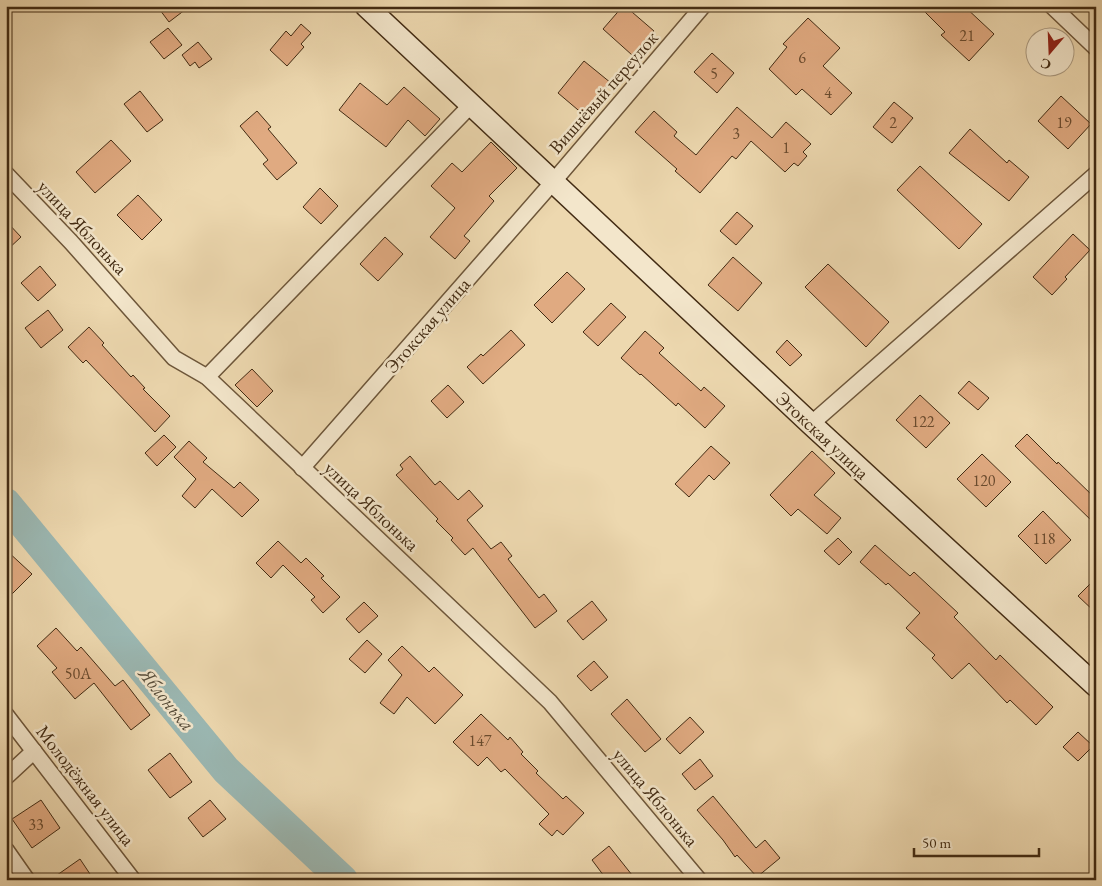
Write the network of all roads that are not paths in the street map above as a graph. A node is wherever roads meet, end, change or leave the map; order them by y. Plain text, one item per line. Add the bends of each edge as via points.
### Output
1 (366, 6) edge
2 (703, 6) edge
3 (1052, 6) edge
4 (1096, 48) edge
5 (471, 104) junction
6 (6, 174) edge
7 (1096, 174) edge
8 (553, 182) junction
9 (207, 378) junction
10 (811, 424) junction
11 (302, 468) junction
12 (1096, 686) edge
13 (6, 715) edge
14 (34, 751) junction
15 (6, 776) edge
16 (6, 850) edge
17 (27, 880) edge
18 (133, 880) edge
19 (699, 880) edge

1 - 5 main road, Этокская улица
2 - 8 street, Вишнёвый переулок
3 - 4 street
5 - 8 main road, Этокская улица
5 - 9 street
6 - 9 street, улица Яблонька via 174,358
7 - 10 street
8 - 10 main road, Этокская улица
8 - 11 street, Этокская улица
9 - 11 street, улица Яблонька
10 - 12 main road, Этокская улица
11 - 19 street, улица Яблонька via 550,702
13 - 14 street, Молодёжная улица
14 - 15 street
14 - 18 street, Молодёжная улица
16 - 17 street

